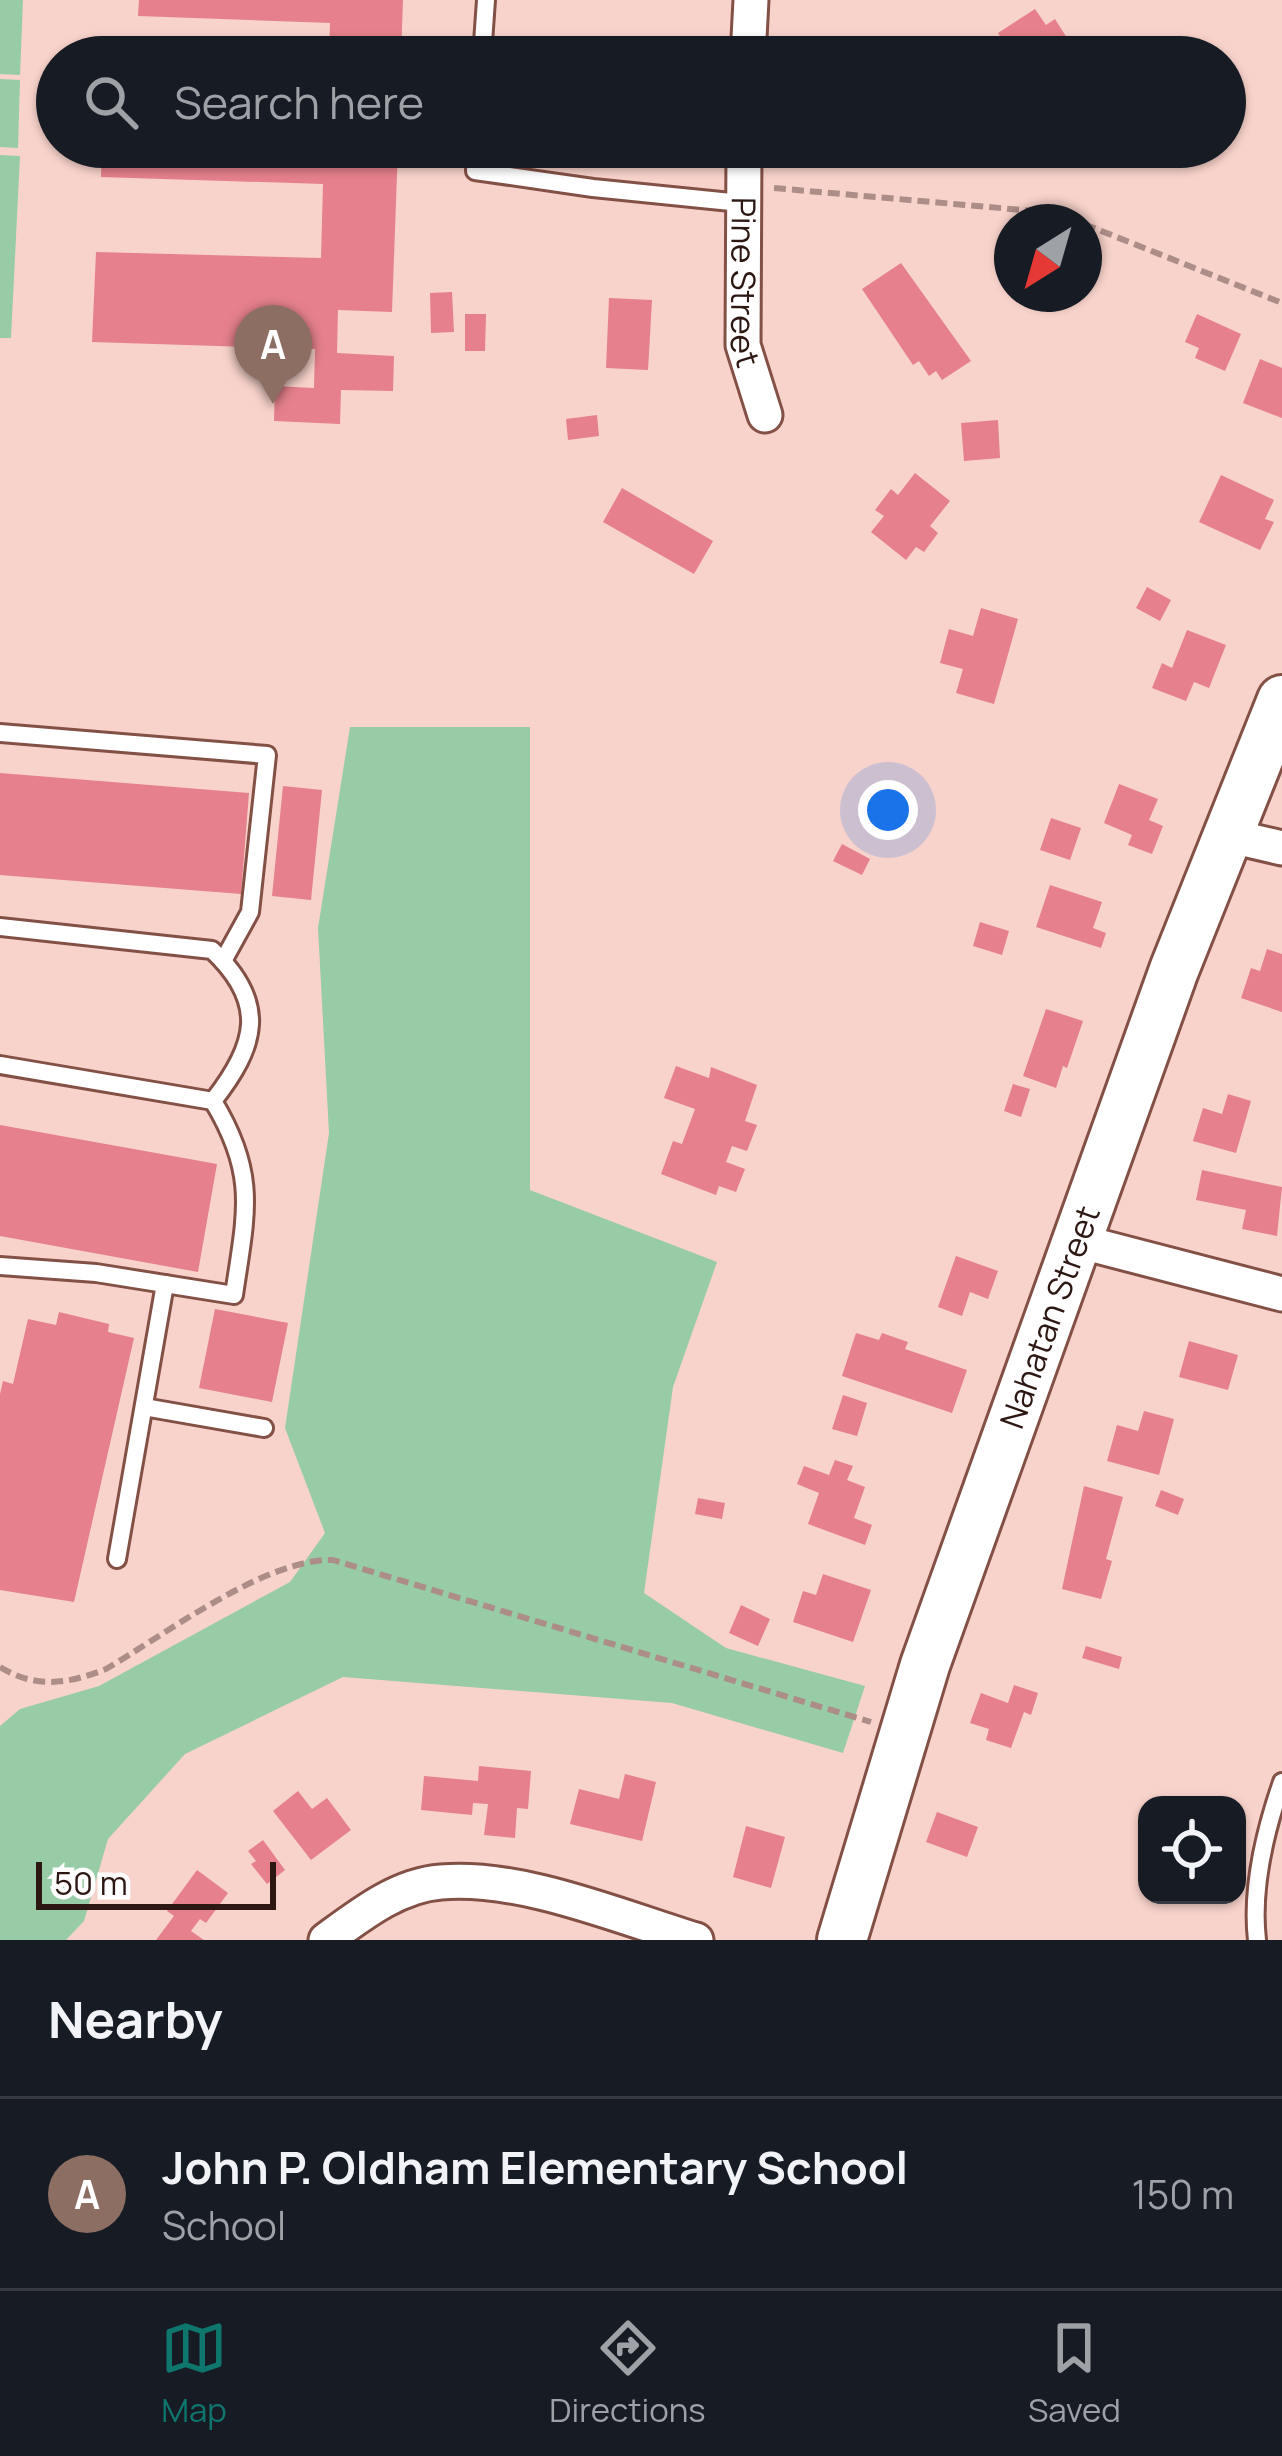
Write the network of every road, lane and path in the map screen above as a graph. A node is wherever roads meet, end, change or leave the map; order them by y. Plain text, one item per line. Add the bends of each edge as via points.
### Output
1 (485, 0) edge
2 (751, 0) edge
3 (483, 36) edge
4 (749, 36) edge
5 (475, 168) edge
6 (743, 168) edge
7 (741, 194) junction
8 (994, 209) edge
9 (1102, 231) edge
10 (1282, 303) edge
11 (765, 415) dead end
12 (1282, 700) edge
13 (0, 734) edge
14 (1226, 836) junction
15 (1282, 848) edge
16 (0, 927) edge
17 (223, 961) junction
18 (0, 1065) edge
19 (213, 1101) junction
20 (1078, 1240) junction
21 (0, 1267) edge
22 (165, 1284) junction
23 (1282, 1294) edge
24 (144, 1407) junction
25 (264, 1428) dead end
26 (117, 1559) dead end
27 (0, 1667) edge
28 (903, 1731) junction
29 (1282, 1782) edge
30 (326, 1940) edge
31 (696, 1940) edge
32 (842, 1940) edge
33 (1257, 1940) edge

1 - 3 lane
2 - 4 street
5 - 7 lane via 593,188
6 - 7 street, Pine Street
7 - 8 path
7 - 11 street, Pine Street via 743,345
9 - 10 path
12 - 14 main road, Nahatan Street
13 - 17 lane via 267,755 250,912
14 - 15 street
14 - 20 main road, Nahatan Street
16 - 17 lane via 212,950
17 - 19 lane via 250,1008 251,1039
18 - 19 lane
19 - 22 lane via 242,1161 247,1205 234,1294
20 - 23 street
20 - 28 main road, Nahatan Street
21 - 22 lane
22 - 24 lane
24 - 25 lane
24 - 26 lane
27 - 28 path via 26,1681 83,1678 274,1573 333,1560
28 - 32 main road, Nahatan Street
29 - 33 lane via 1263,1850
30 - 31 street via 377,1903 438,1882 540,1893

